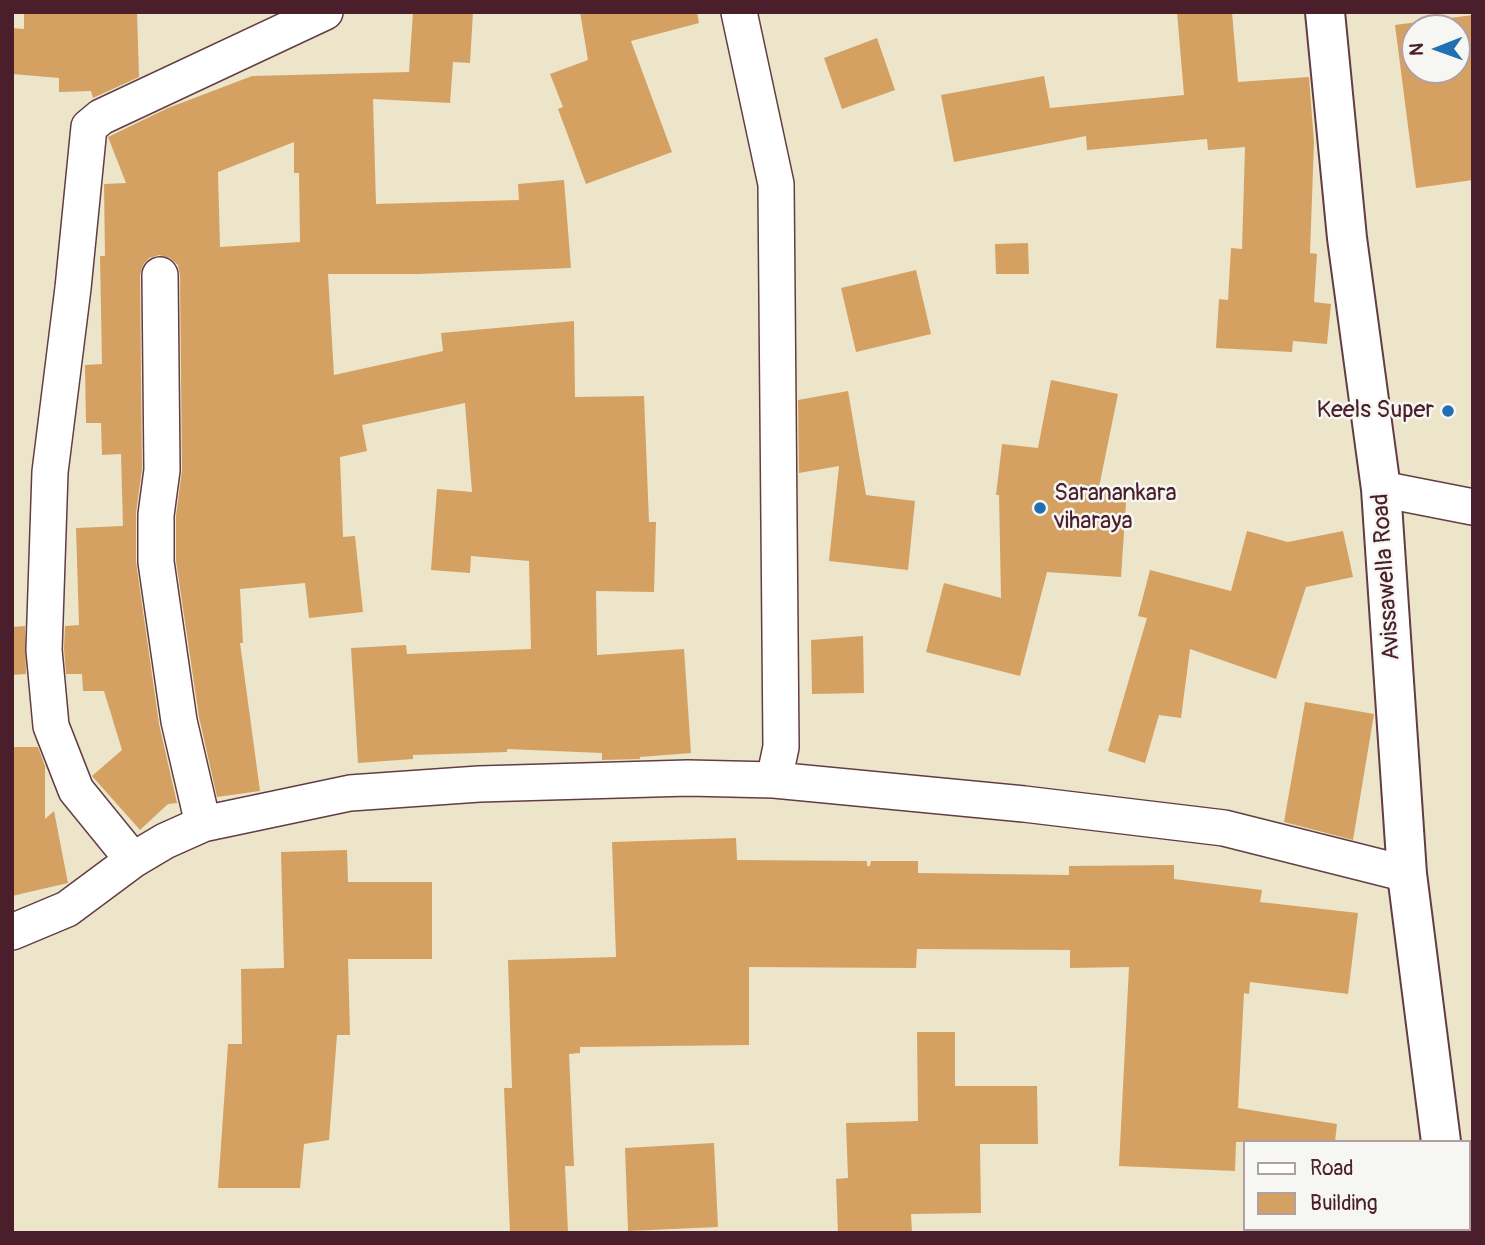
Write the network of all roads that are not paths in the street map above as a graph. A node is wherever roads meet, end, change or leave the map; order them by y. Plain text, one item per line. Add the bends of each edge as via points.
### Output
1 (325, 12) edge
2 (739, 12) edge
3 (1325, 12) edge
4 (160, 275) dead end
5 (1381, 489) junction
6 (1473, 507) edge
7 (774, 780) junction
8 (204, 824) junction
9 (133, 860) junction
10 (1406, 874) junction
11 (12, 932) edge
12 (1441, 1140) edge

1 - 9 street via 101,117 89,127 50,472 44,650 51,726 76,790
2 - 7 street via 776,184 781,747
3 - 5 main road, Avissawella Road via 1347,238
4 - 8 street via 162,470 156,562 178,721
5 - 6 street
5 - 10 main road, Avissawella Road
7 - 8 street via 479,784 350,793
7 - 10 street via 1224,828
8 - 9 street
9 - 11 street via 67,909
10 - 12 main road, Avissawella Road

